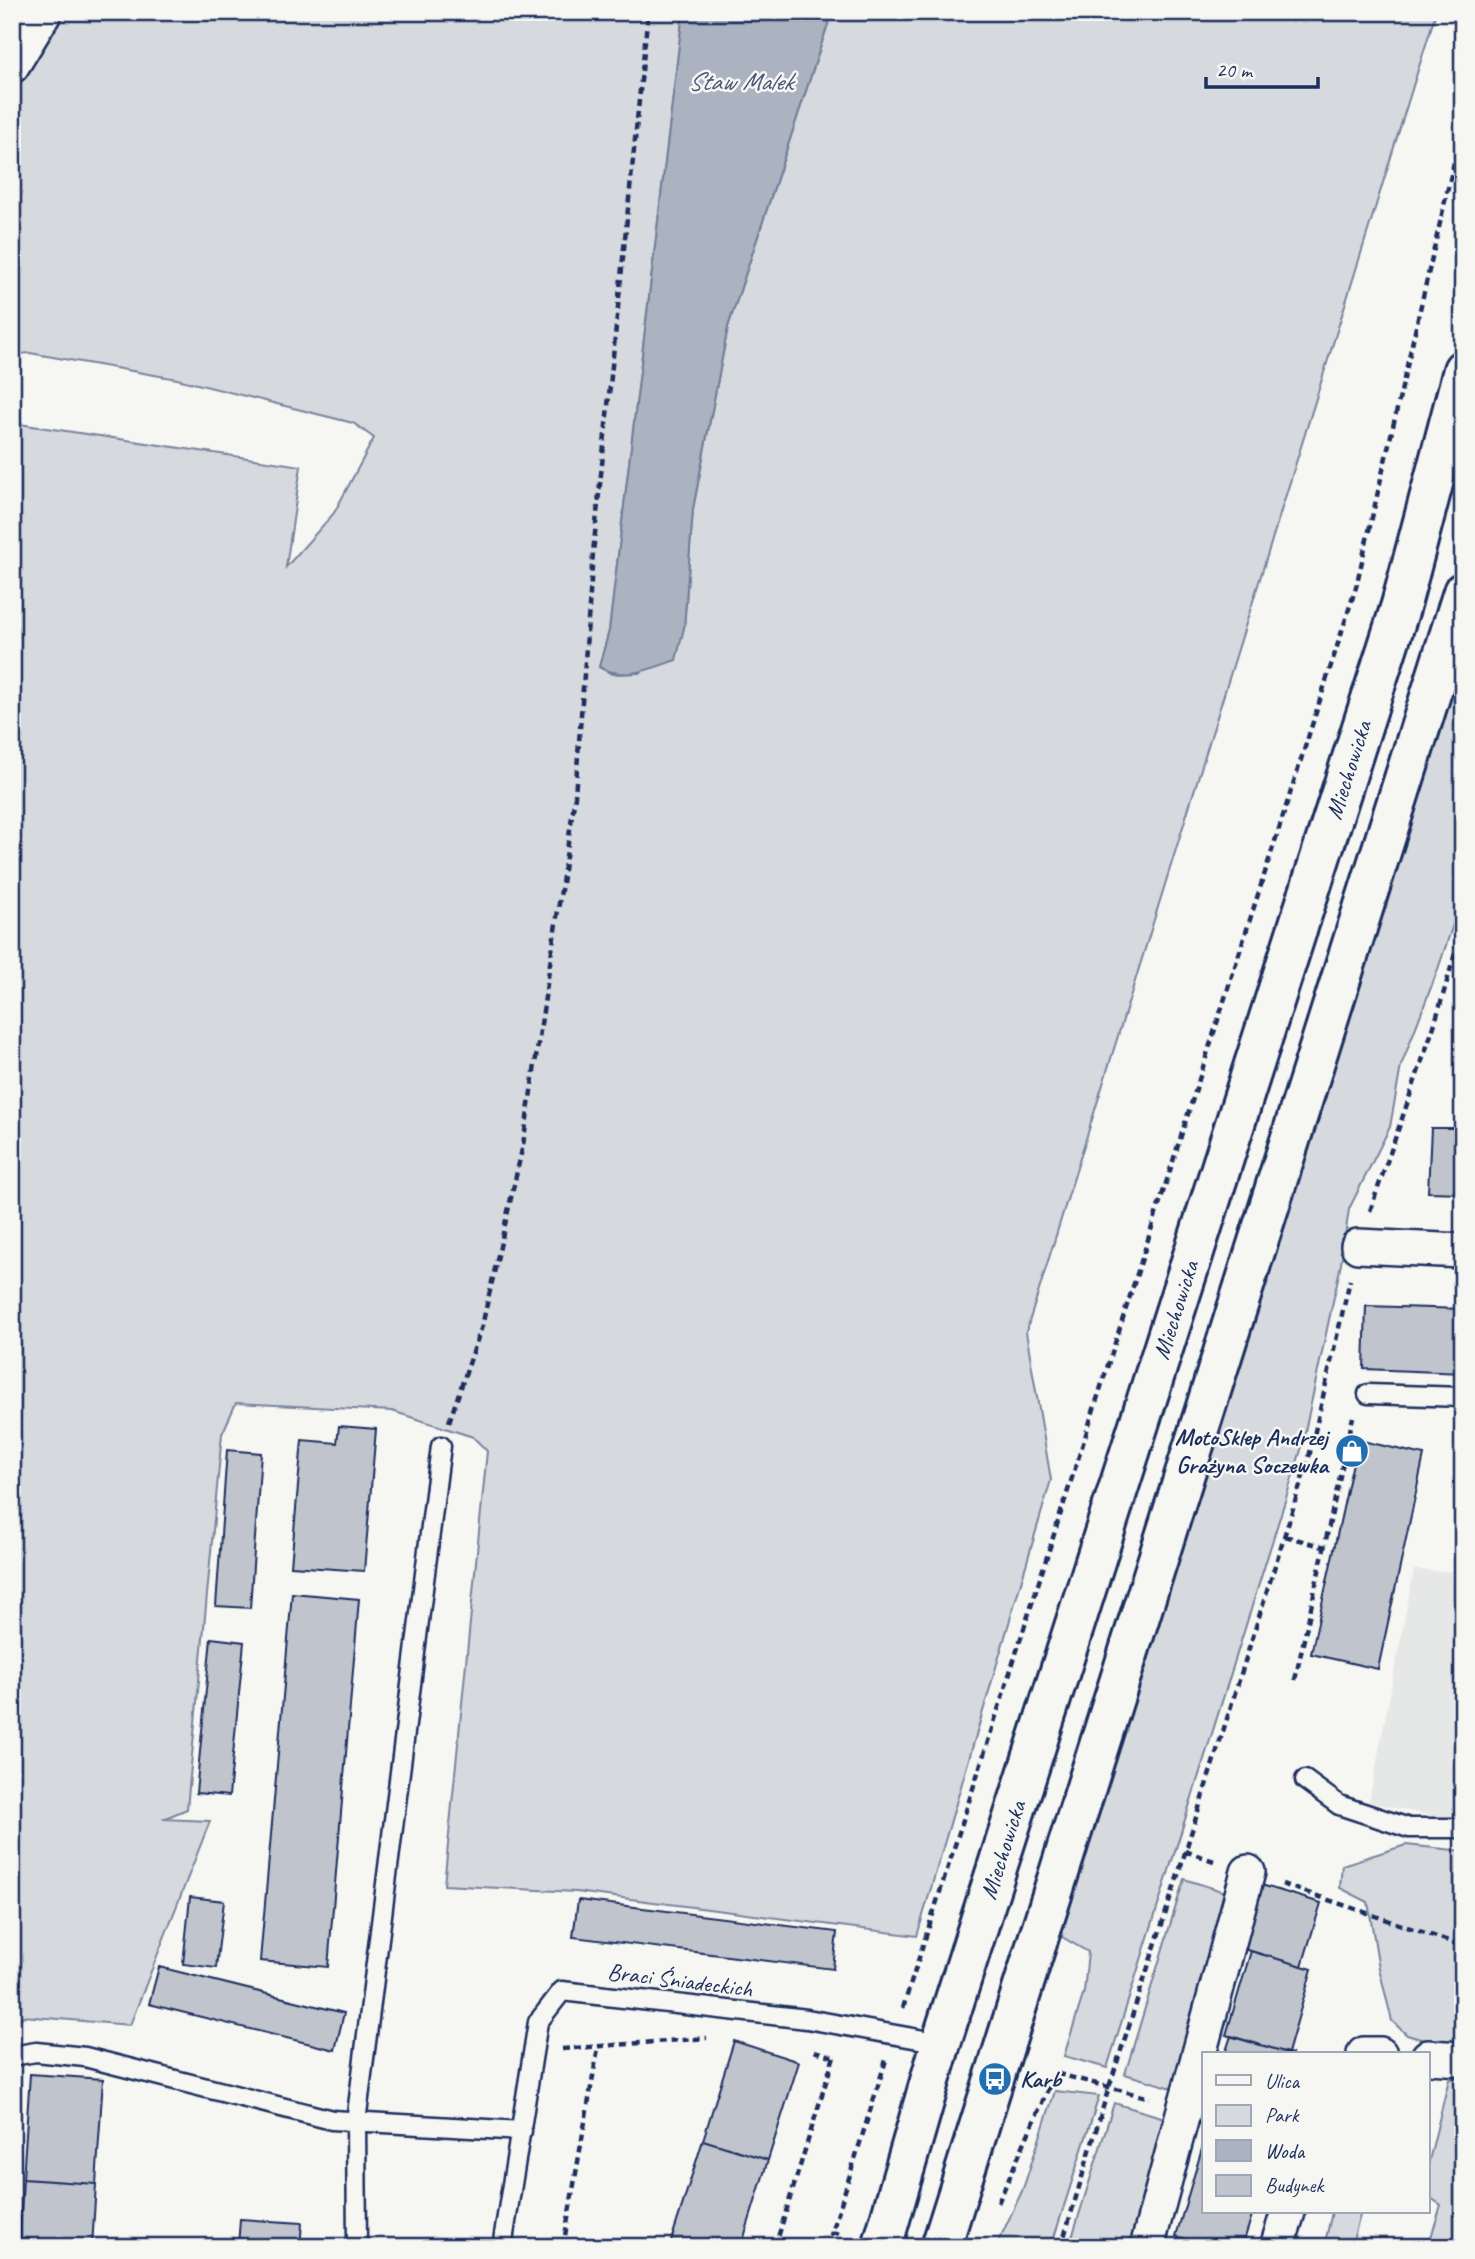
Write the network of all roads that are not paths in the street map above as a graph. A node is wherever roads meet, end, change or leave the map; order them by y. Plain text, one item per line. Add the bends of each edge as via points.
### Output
1 (45, 12) edge
2 (12, 66) edge
3 (1463, 370) edge
4 (1463, 592) edge
5 (1358, 1246) road end
6 (1463, 1251) edge
7 (1368, 1394) road end
8 (1463, 1397) edge
9 (441, 1446) road end
10 (1305, 1780) dead end
11 (1463, 1828) edge
12 (1248, 1872) road end
13 (941, 2043) junction
14 (12, 2056) edge
15 (1430, 2057) edge
16 (1463, 2059) edge
17 (356, 2122) junction
18 (522, 2131) junction
19 (1287, 2214) edge
20 (357, 2247) edge
21 (502, 2247) edge
22 (881, 2247) edge
23 (941, 2247) edge
24 (1147, 2247) edge
25 (1277, 2247) edge

1 - 2 street
3 - 13 main road, Miechowicka via 1401,605
4 - 23 main road
5 - 6 street
7 - 8 lane
9 - 17 lane
10 - 11 lane via 1339,1805 1409,1828
12 - 24 street
13 - 18 lane, Braci Śniadeckich via 844,2025 562,1990 538,2022
13 - 22 main road, Miechowicka
14 - 17 lane via 36,2052 85,2057 332,2120
15 - 16 street
17 - 18 lane
17 - 20 lane
18 - 21 lane, Braci Śniadeckich
19 - 25 street

